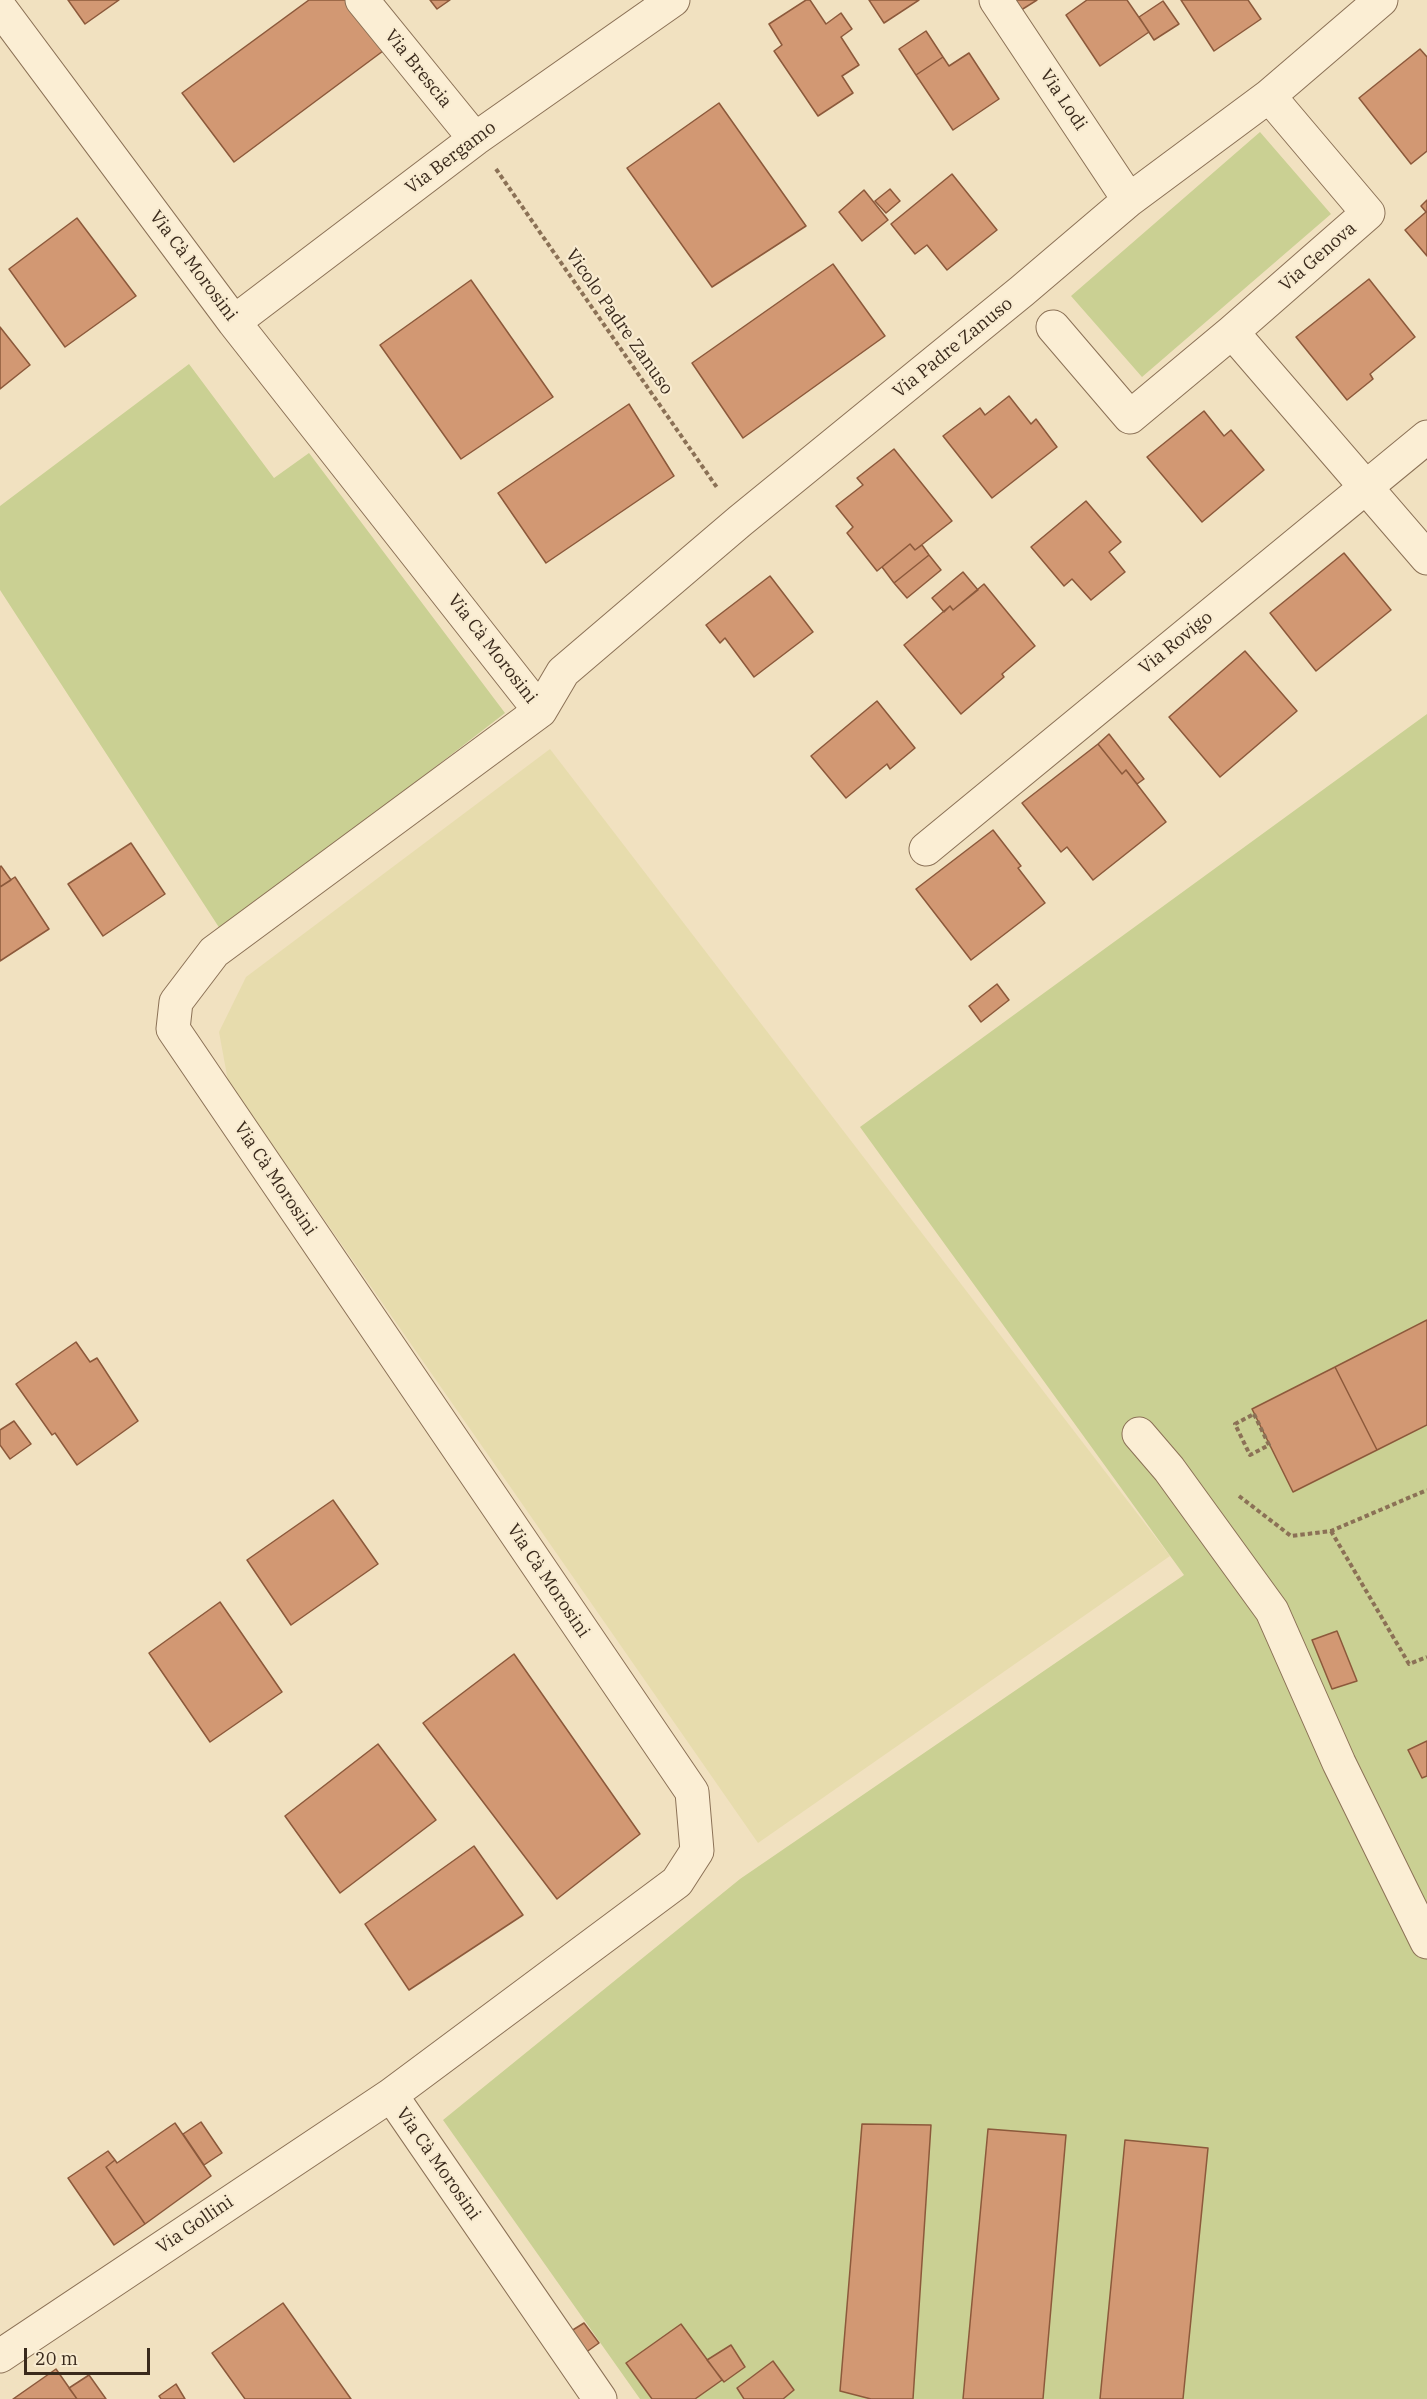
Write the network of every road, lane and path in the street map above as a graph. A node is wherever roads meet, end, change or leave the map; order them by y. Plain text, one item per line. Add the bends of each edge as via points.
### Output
1 (362, 0) edge
2 (673, 0) edge
3 (996, 0) edge
4 (1374, 2) edge
5 (0, 8) edge
6 (1269, 96) junction
7 (475, 139) junction
8 (1129, 200) junction
9 (234, 322) junction
10 (1053, 327) dead end
11 (1232, 332) junction
12 (1427, 437) edge
13 (1367, 486) junction
14 (740, 521) junction
15 (1427, 558) edge
16 (540, 711) junction
17 (926, 849) dead end
18 (1139, 1434) dead end
19 (1269, 1445) joint
20 (1182, 1489) junction
21 (1427, 1490) edge
22 (1331, 1531) junction
23 (1427, 1657) edge
24 (1427, 1942) edge
25 (391, 2095) junction
26 (0, 2356) edge
27 (600, 2399) edge

1 - 7 street, Via Brescia
2 - 7 street, Via Bergamo
3 - 8 street, Via Lodi
4 - 6 street, Via Padre Zanuso
5 - 9 street, Via Cà Morosini
6 - 8 street, Via Padre Zanuso
6 - 11 street, Via Genova via 1368,213
7 - 9 street, Via Bergamo
7 - 14 path, Vicolo Padre Zanuso
8 - 14 street, Via Padre Zanuso
9 - 16 street, Via Cà Morosini
10 - 11 street, Via Genova via 1130,417
11 - 13 street
12 - 13 street, Via Rovigo
13 - 15 street
13 - 17 street, Via Rovigo
14 - 16 street, Via Padre Zanuso via 563,672
16 - 25 street, Via Cà Morosini via 214,952 176,1002 173,1029 692,1792 697,1851 677,1882
18 - 20 street
19 - 19 path via 1250,1455 1235,1424 1254,1414
20 - 22 path via 1224,1484 1291,1536
20 - 24 street via 1272,1611 1339,1763
21 - 22 path
22 - 23 path via 1409,1664
25 - 26 street, Via Gollini
25 - 27 street, Via Cà Morosini

